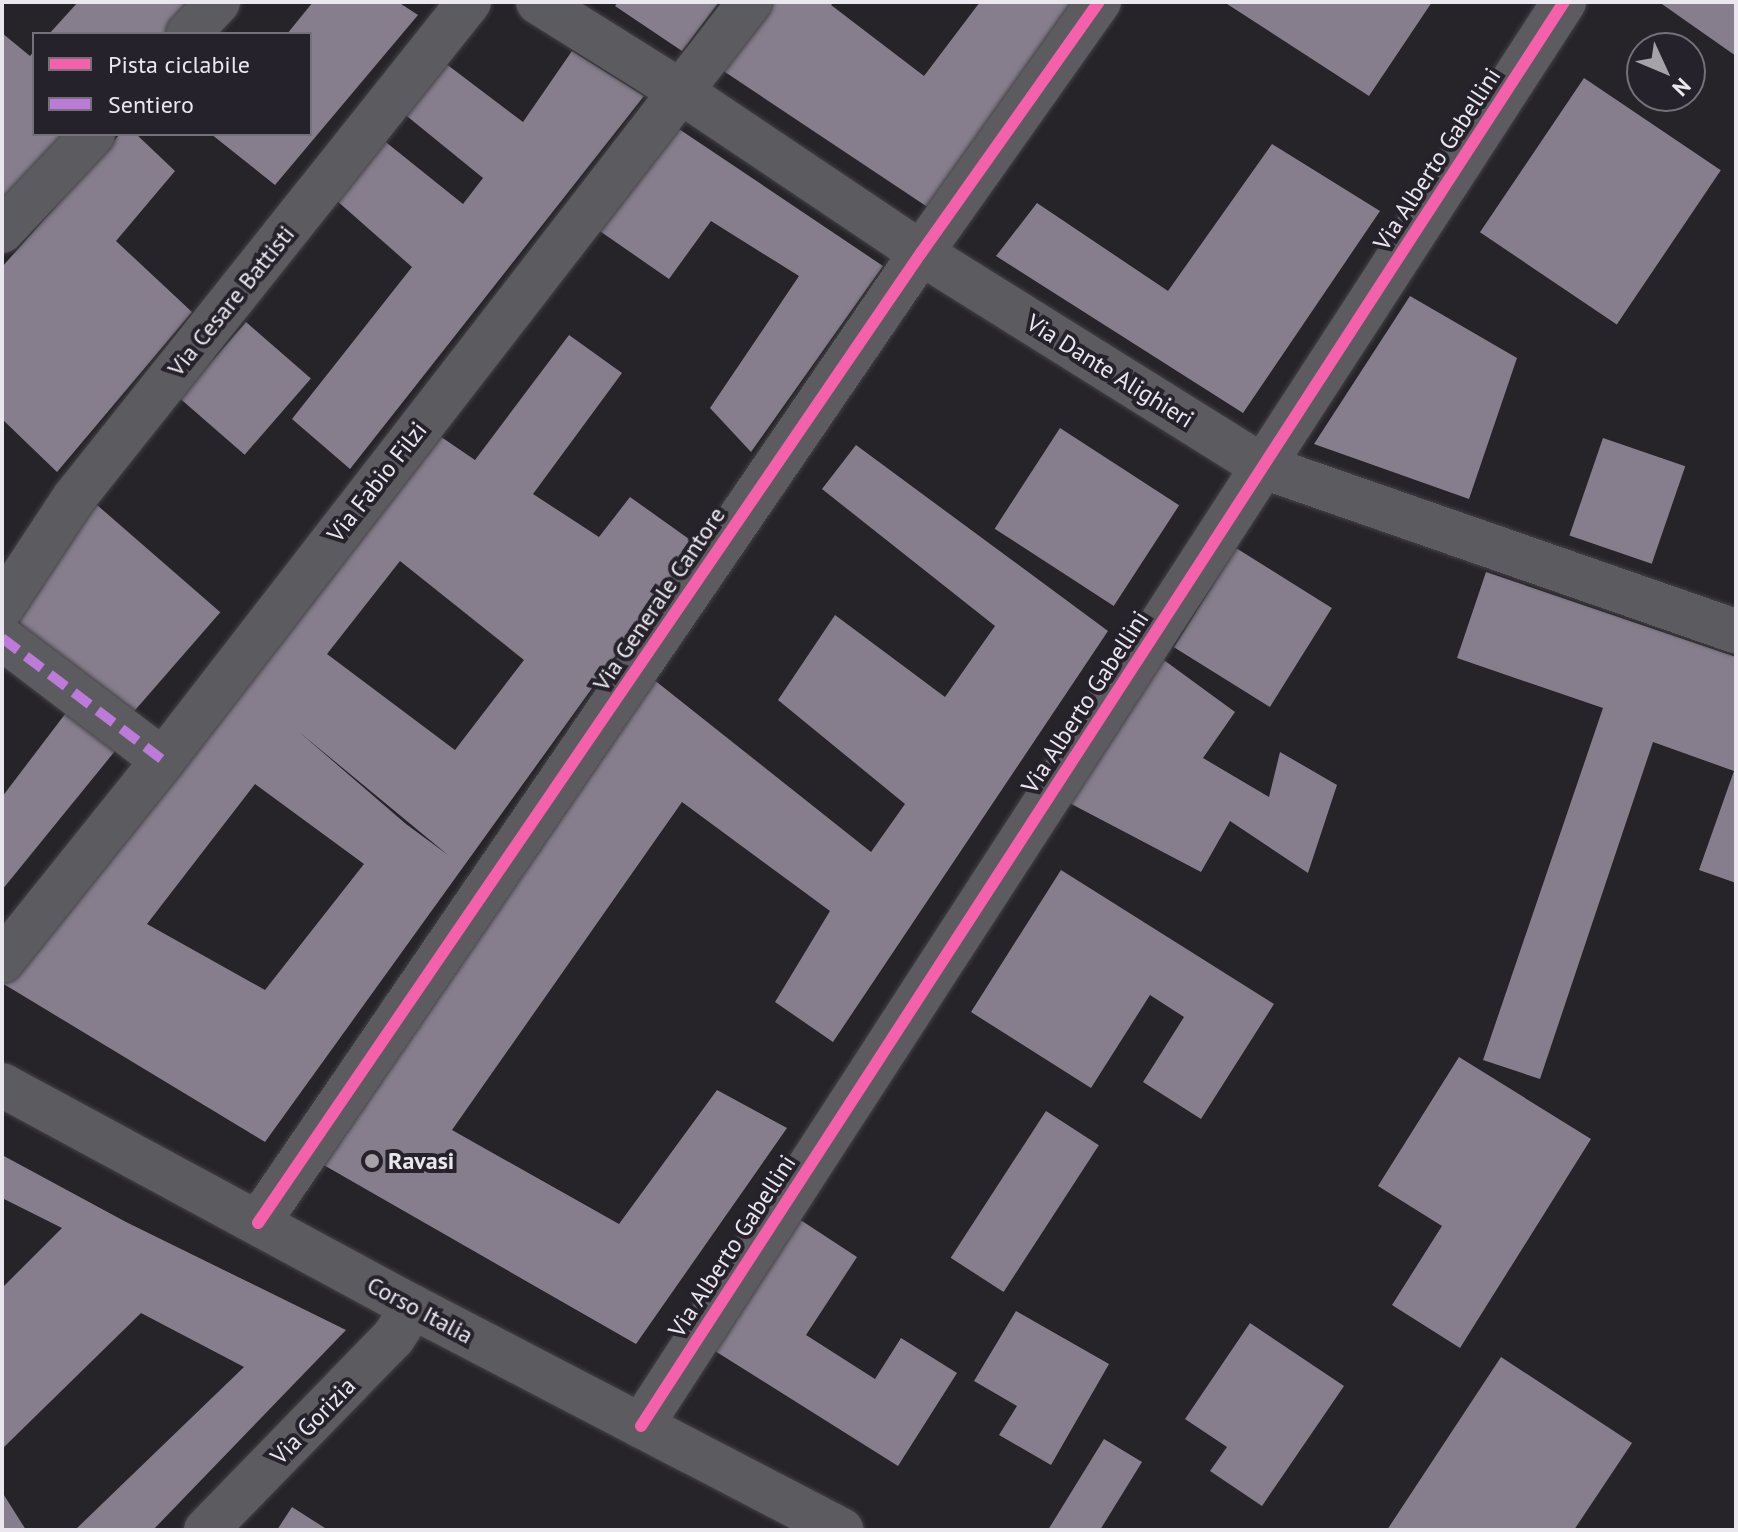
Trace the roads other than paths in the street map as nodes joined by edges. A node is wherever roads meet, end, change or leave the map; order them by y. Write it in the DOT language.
graph roads {
  1 [pos="218,2"];
  2 [pos="469,2"];
  3 [pos="538,2"];
  4 [pos="750,2"];
  5 [pos="1099,2"];
  6 [pos="1564,2"];
  7 [pos="190,32"];
  8 [pos="680,91"];
  9 [pos="91,136"];
  10 [pos="2,231"];
  11 [pos="921,253"];
  12 [pos="1264,467"];
  13 [pos="2,607"];
  14 [pos="1736,631"];
  15 [pos="2,638"];
  16 [pos="163,760"];
  17 [pos="2,961"];
  18 [pos="2,1085"];
  19 [pos="258,1223"];
  20 [pos="413,1307"];
  21 [pos="641,1426"];
  22 [pos="206,1530"];
  23 [pos="842,1530"];
  1 -- 7 [label="street"];
  2 -- 13 [label="street, Via Cesare Battisti"];
  3 -- 8 [label="street, Via Dante Alighieri"];
  4 -- 8 [label="street, Via Fabio Filzi"];
  5 -- 11 [label="street, Via Generale Cantore"];
  6 -- 12 [label="street, Via Alberto Gabellini"];
  8 -- 11 [label="street, Via Dante Alighieri"];
  8 -- 16 [label="street, Via Fabio Filzi"];
  9 -- 10 [label="street"];
  11 -- 12 [label="street, Via Dante Alighieri"];
  11 -- 19 [label="street, Via Generale Cantore"];
  12 -- 14 [label="street, Via Dante Alighieri"];
  12 -- 21 [label="street, Via Alberto Gabellini"];
  15 -- 16 [label="street"];
  16 -- 17 [label="street, Via Fabio Filzi"];
  18 -- 19 [label="street, Corso Italia"];
  19 -- 20 [label="street, Corso Italia"];
  20 -- 21 [label="street, Corso Italia"];
  20 -- 22 [label="street, Via Gorizia"];
  21 -- 23 [label="street, Corso Italia"];
}
